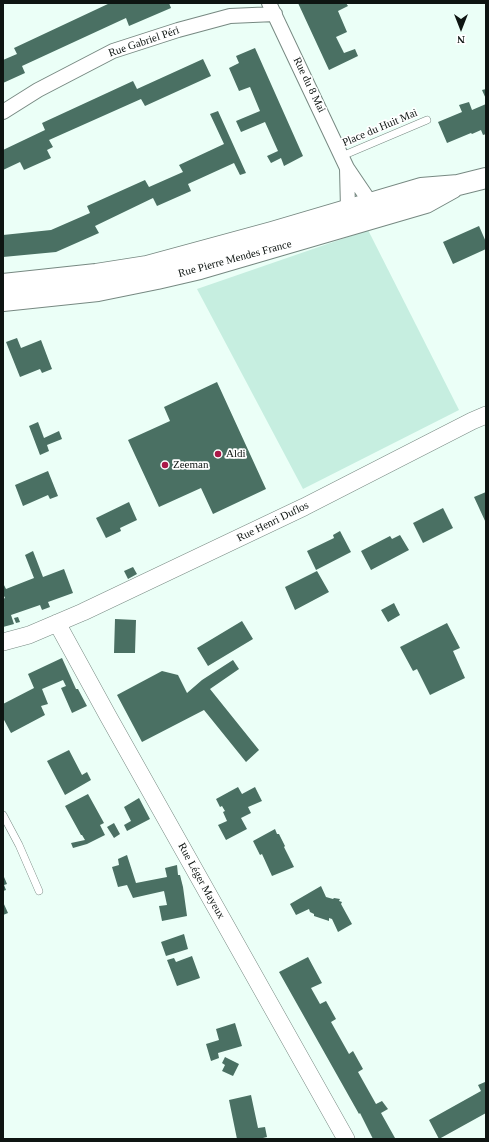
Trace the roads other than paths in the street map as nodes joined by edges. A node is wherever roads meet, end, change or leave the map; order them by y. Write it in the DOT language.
graph roads {
  1 [pos="272,9"];
  2 [pos="3,112"];
  3 [pos="427,120"];
  4 [pos="345,162"];
  5 [pos="486,178"];
  6 [pos="363,211"];
  7 [pos="3,284"];
  8 [pos="3,301"];
  9 [pos="486,415"];
  10 [pos="57,623"];
  11 [pos="3,642"];
  12 [pos="3,815"];
  13 [pos="39,891"];
  14 [pos="346,1139"];
  1 -- 2 [label="street, Rue Gabriel Péri"];
  1 -- 4 [label="street, Rue du 8 Mai"];
  3 -- 4 [label="lane, Place du Huit Mai"];
  4 -- 6 [label="street, Rue du 8 Mai"];
  4 -- 6 [label="street"];
  5 -- 6 [label="main road, Rue Pierre Mendes France"];
  6 -- 7 [label="main road, Rue Pierre Mendes France"];
  6 -- 8 [label="main road, Rue Pierre Mendes France"];
  9 -- 10 [label="street, Rue Henri Duflos"];
  10 -- 11 [label="street, Rue Henri Duflos"];
  10 -- 14 [label="street, Rue Léger Mayeux"];
  12 -- 13 [label="lane"];
}
